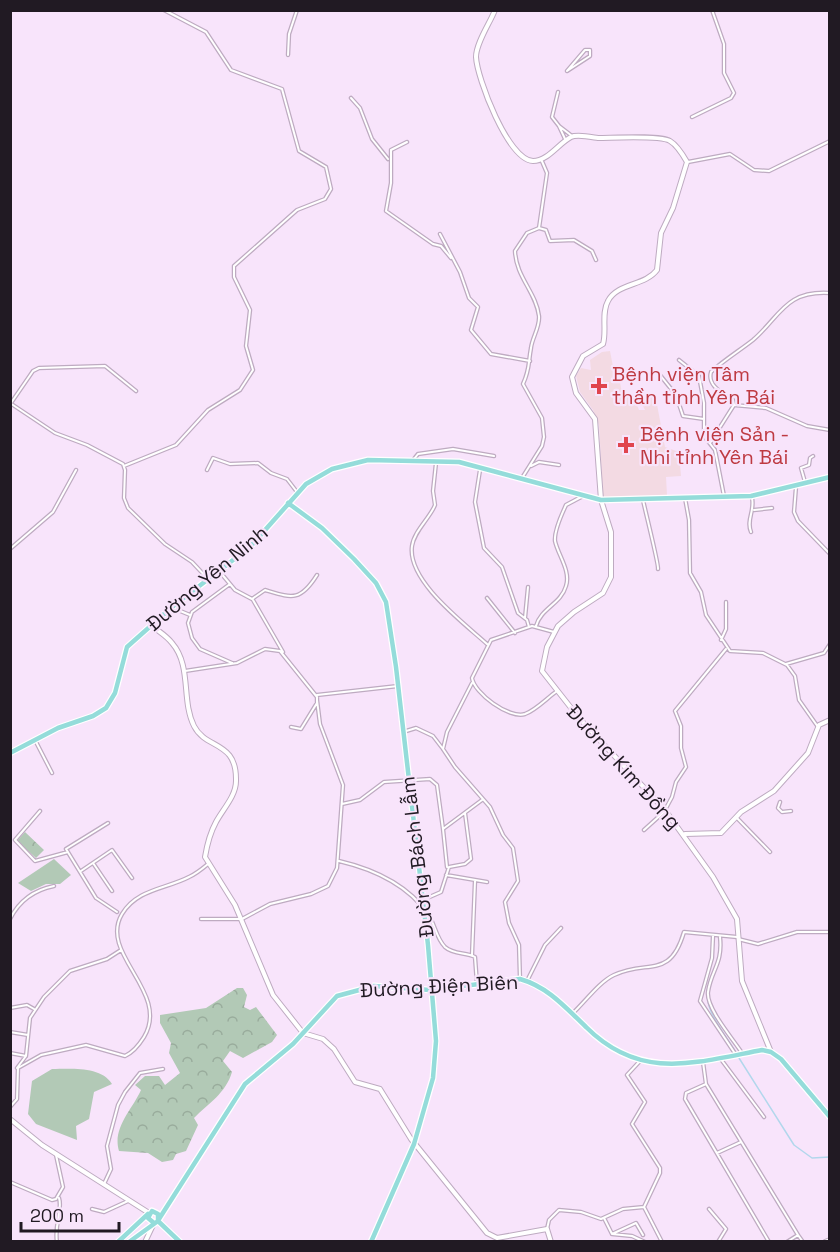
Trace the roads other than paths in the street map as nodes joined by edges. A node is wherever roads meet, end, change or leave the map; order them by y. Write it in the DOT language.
graph roads {
  1 [pos="164,10"];
  2 [pos="297,10"];
  3 [pos="495,10"];
  4 [pos="712,10"];
  5 [pos="288,55"];
  6 [pos="567,71"];
  7 [pos="558,92"];
  8 [pos="351,98"];
  9 [pos="692,117"];
  10 [pos="559,126"];
  11 [pos="572,136"];
  12 [pos="566,141"];
  13 [pos="830,141"];
  14 [pos="407,142"];
  15 [pos="381,149"];
  16 [pos="391,150"];
  17 [pos="541,159"];
  18 [pos="389,160"];
  19 [pos="687,162"];
  20 [pos="539,228"];
  21 [pos="440,234"];
  22 [pos="451,258"];
  23 [pos="596,260"];
  24 [pos="830,293"];
  25 [pos="679,360"];
  26 [pos="530,361"];
  27 [pos="660,375"];
  28 [pos="136,391"];
  29 [pos="11,403"];
  30 [pos="734,405"];
  31 [pos="704,419"];
  32 [pos="830,430"];
  33 [pos="710,443"];
  34 [pos="494,456"];
  35 [pos="813,456"];
  36 [pos="413,461"];
  37 [pos="436,463"];
  38 [pos="560,465"];
  39 [pos="124,466"];
  40 [pos="481,467"];
  41 [pos="529,468"];
  42 [pos="76,470"];
  43 [pos="207,470"];
  44 [pos="830,477"];
  45 [pos="522,478"];
  46 [pos="806,484"];
  47 [pos="796,487"];
  48 [pos="297,492"];
  49 [pos="583,496"];
  50 [pos="724,496"];
  51 [pos="751,496"];
  52 [pos="685,498"];
  53 [pos="643,499"];
  54 [pos="601,500"];
  55 [pos="288,503"];
  56 [pos="772,508"];
  57 [pos="754,510"];
  58 [pos="751,532"];
  59 [pos="10,549"];
  60 [pos="830,554"];
  61 [pos="658,569"];
  62 [pos="220,571"];
  63 [pos="317,575"];
  64 [pos="208,579"];
  65 [pos="230,585"];
  66 [pos="528,586"];
  67 [pos="488,598"];
  68 [pos="252,599"];
  69 [pos="726,602"];
  70 [pos="172,607"];
  71 [pos="189,615"];
  72 [pos="525,618"];
  73 [pos="151,625"];
  74 [pos="536,626"];
  75 [pos="529,627"];
  76 [pos="554,632"];
  77 [pos="515,633"];
  78 [pos="721,640"];
  79 [pos="487,644"];
  80 [pos="830,644"];
  81 [pos="726,649"];
  82 [pos="284,654"];
  83 [pos="234,664"];
  84 [pos="786,664"];
  85 [pos="185,671"];
  86 [pos="473,681"];
  87 [pos="398,686"];
  88 [pos="557,691"];
  89 [pos="316,695"];
  90 [pos="317,700"];
  91 [pos="830,720"];
  92 [pos="291,727"];
  93 [pos="818,727"];
  94 [pos="403,733"];
  95 [pos="35,740"];
  96 [pos="443,749"];
  97 [pos="10,753"];
  98 [pos="52,773"];
  99 [pos="408,779"];
  100 [pos="483,799"];
  101 [pos="780,802"];
  102 [pos="342,804"];
  103 [pos="665,810"];
  104 [pos="40,811"];
  105 [pos="791,812"];
  106 [pos="465,813"];
  107 [pos="736,817"];
  108 [pos="108,823"];
  109 [pos="443,829"];
  110 [pos="644,830"];
  111 [pos="684,834"];
  112 [pos="68,852"];
  113 [pos="770,852"];
  114 [pos="339,861"];
  115 [pos="93,863"];
  116 [pos="208,864"];
  117 [pos="447,870"];
  118 [pos="81,871"];
  119 [pos="446,875"];
  120 [pos="132,878"];
  121 [pos="475,881"];
  122 [pos="487,882"];
  123 [pos="54,886"];
  124 [pos="112,891"];
  125 [pos="422,899"];
  126 [pos="423,908"];
  127 [pos="117,912"];
  128 [pos="10,919"];
  129 [pos="201,919"];
  130 [pos="242,919"];
  131 [pos="561,928"];
  132 [pos="830,932"];
  133 [pos="714,936"];
  134 [pos="720,937"];
  135 [pos="738,938"];
  136 [pos="121,950"];
  137 [pos="472,955"];
  138 [pos="520,979"];
  139 [pos="527,981"];
  140 [pos="477,984"];
  141 [pos="433,990"];
  142 [pos="10,1008"];
  143 [pos="34,1009"];
  144 [pos="572,1014"];
  145 [pos="10,1032"];
  146 [pos="303,1033"];
  147 [pos="28,1035"];
  148 [pos="771,1052"];
  149 [pos="10,1053"];
  150 [pos="743,1054"];
  151 [pos="736,1055"];
  152 [pos="26,1056"];
  153 [pos="720,1058"];
  154 [pos="640,1061"];
  155 [pos="703,1062"];
  156 [pos="163,1069"];
  157 [pos="17,1070"];
  158 [pos="706,1084"];
  159 [pos="10,1107"];
  160 [pos="764,1116"];
  161 [pos="830,1117"];
  162 [pos="10,1119"];
  163 [pos="741,1142"];
  164 [pos="414,1144"];
  165 [pos="717,1154"];
  166 [pos="56,1155"];
  167 [pos="10,1182"];
  168 [pos="104,1184"];
  169 [pos="58,1196"];
  170 [pos="131,1200"];
  171 [pos="165,1206"];
  172 [pos="644,1207"];
  173 [pos="92,1209"];
  174 [pos="709,1209"];
  175 [pos="150,1213"];
  176 [pos="604,1218"];
  177 [pos="157,1221"];
  178 [pos="547,1229"];
  179 [pos="612,1234"];
  180 [pos="643,1235"];
  181 [pos="798,1235"];
  182 [pos="830,1240"];
  183 [pos="644,1241"];
  184 [pos="57,1242"];
  185 [pos="118,1242"];
  186 [pos="129,1242"];
  187 [pos="145,1242"];
  188 [pos="180,1242"];
  189 [pos="371,1242"];
  190 [pos="550,1242"];
  191 [pos="662,1242"];
  192 [pos="718,1242"];
  193 [pos="769,1242"];
  194 [pos="787,1242"];
  195 [pos="803,1242"];
  196 [pos="825,1242"];
  1 -- 39 [label="street"];
  2 -- 5 [label="street"];
  3 -- 17 [label="street"];
  4 -- 9 [label="street"];
  6 -- 6 [label="street"];
  7 -- 10 [label="street"];
  8 -- 15 [label="street"];
  10 -- 11 [label="street"];
  10 -- 12 [label="street"];
  11 -- 12 [label="street"];
  11 -- 19 [label="street"];
  12 -- 17 [label="street"];
  13 -- 19 [label="street"];
  14 -- 16 [label="street"];
  15 -- 16 [label="street"];
  15 -- 18 [label="street"];
  16 -- 18 [label="street"];
  17 -- 20 [label="street"];
  18 -- 22 [label="street"];
  19 -- 54 [label="street, Đường Kim Đồng"];
  20 -- 23 [label="street"];
  20 -- 26 [label="street"];
  21 -- 26 [label="street"];
  24 -- 30 [label="street"];
  25 -- 31 [label="street"];
  26 -- 41 [label="street"];
  27 -- 31 [label="street"];
  28 -- 29 [label="street"];
  29 -- 39 [label="street"];
  30 -- 32 [label="street"];
  30 -- 33 [label="street"];
  31 -- 33 [label="street"];
  33 -- 50 [label="street"];
  34 -- 36 [label="street"];
  35 -- 46 [label="street"];
  36 -- 37 [label="main road, Đường Yên Ninh"];
  36 -- 48 [label="main road, Đường Yên Ninh"];
  37 -- 40 [label="main road, Đường Yên Ninh"];
  37 -- 79 [label="street"];
  38 -- 41 [label="street"];
  39 -- 64 [label="street"];
  40 -- 45 [label="main road, Đường Yên Ninh"];
  40 -- 72 [label="street"];
  41 -- 45 [label="street"];
  42 -- 59 [label="street"];
  43 -- 48 [label="street"];
  44 -- 46 [label="main road, Đường Yên Ninh"];
  45 -- 49 [label="main road, Đường Yên Ninh"];
  46 -- 47 [label="main road, Đường Yên Ninh"];
  47 -- 51 [label="main road, Đường Yên Ninh"];
  47 -- 60 [label="street"];
  48 -- 55 [label="main road, Đường Yên Ninh"];
  49 -- 54 [label="main road, Đường Yên Ninh"];
  49 -- 74 [label="street"];
  50 -- 51 [label="main road, Đường Yên Ninh"];
  50 -- 52 [label="main road, Đường Yên Ninh"];
  51 -- 57 [label="street"];
  52 -- 53 [label="main road, Đường Yên Ninh"];
  52 -- 78 [label="street"];
  53 -- 54 [label="main road, Đường Yên Ninh"];
  53 -- 61 [label="street"];
  54 -- 76 [label="street, Đường Kim Đồng"];
  55 -- 62 [label="main road, Đường Yên Ninh"];
  55 -- 87 [label="main road, Đường Bách Lẫm"];
  56 -- 57 [label="street"];
  57 -- 58 [label="street"];
  62 -- 64 [label="main road, Đường Yên Ninh"];
  62 -- 65 [label="street"];
  63 -- 68 [label="street"];
  64 -- 70 [label="main road, Đường Yên Ninh"];
  65 -- 68 [label="street"];
  65 -- 71 [label="street"];
  66 -- 72 [label="street"];
  67 -- 77 [label="street"];
  68 -- 82 [label="street"];
  69 -- 78 [label="street"];
  70 -- 71 [label="street"];
  70 -- 73 [label="main road, Đường Yên Ninh"];
  71 -- 83 [label="street"];
  72 -- 75 [label="street"];
  73 -- 85 [label="street"];
  73 -- 95 [label="main road, Đường Yên Ninh"];
  74 -- 75 [label="street"];
  74 -- 76 [label="street"];
  75 -- 77 [label="street"];
  76 -- 88 [label="street, Đường Kim Đồng"];
  77 -- 79 [label="street"];
  78 -- 81 [label="street"];
  79 -- 86 [label="street"];
  80 -- 84 [label="street"];
  81 -- 84 [label="street"];
  81 -- 103 [label="street"];
  82 -- 83 [label="street"];
  82 -- 89 [label="street"];
  83 -- 85 [label="street"];
  84 -- 93 [label="street"];
  85 -- 116 [label="street"];
  86 -- 88 [label="street"];
  86 -- 96 [label="street"];
  87 -- 89 [label="street"];
  87 -- 94 [label="main road, Đường Bách Lẫm"];
  88 -- 103 [label="street, Đường Kim Đồng"];
  89 -- 90 [label="street"];
  90 -- 92 [label="street"];
  90 -- 102 [label="street"];
  91 -- 93 [label="street"];
  93 -- 107 [label="street"];
  94 -- 96 [label="street"];
  94 -- 99 [label="main road, Đường Bách Lẫm"];
  95 -- 97 [label="main road, Đường Yên Ninh"];
  95 -- 98 [label="street"];
  96 -- 100 [label="street"];
  99 -- 102 [label="street"];
  99 -- 109 [label="street"];
  99 -- 125 [label="main road, Đường Bách Lẫm"];
  100 -- 106 [label="street"];
  100 -- 138 [label="street"];
  101 -- 105 [label="street"];
  102 -- 114 [label="street"];
  103 -- 110 [label="street"];
  103 -- 111 [label="street, Đường Kim Đồng"];
  104 -- 112 [label="street"];
  106 -- 109 [label="street"];
  106 -- 117 [label="street"];
  107 -- 111 [label="street"];
  107 -- 113 [label="street"];
  108 -- 112 [label="street"];
  109 -- 117 [label="street"];
  111 -- 135 [label="street, Đường Kim Đồng"];
  112 -- 118 [label="street"];
  114 -- 126 [label="street"];
  114 -- 130 [label="street"];
  115 -- 118 [label="street"];
  115 -- 120 [label="street"];
  115 -- 124 [label="street"];
  116 -- 130 [label="street"];
  116 -- 136 [label="street"];
  117 -- 119 [label="street"];
  118 -- 127 [label="street"];
  119 -- 121 [label="street"];
  119 -- 125 [label="street"];
  121 -- 122 [label="street"];
  121 -- 137 [label="street"];
  123 -- 128 [label="street"];
  125 -- 126 [label="main road, Đường Bách Lẫm"];
  126 -- 137 [label="street"];
  126 -- 141 [label="main road, Đường Bách Lẫm"];
  129 -- 130 [label="street"];
  130 -- 146 [label="street"];
  131 -- 139 [label="street"];
  132 -- 135 [label="street"];
  133 -- 134 [label="street"];
  133 -- 144 [label="street"];
  133 -- 151 [label="street"];
  134 -- 135 [label="street"];
  134 -- 150 [label="street"];
  135 -- 148 [label="street, Đường Kim Đồng"];
  136 -- 143 [label="street"];
  136 -- 157 [label="street"];
  137 -- 140 [label="street"];
  138 -- 139 [label="main road, Đường Điện Biên"];
  138 -- 140 [label="main road, Đường Điện Biên"];
  139 -- 144 [label="main road, Đường Điện Biên"];
  140 -- 141 [label="main road, Đường Điện Biên"];
  141 -- 146 [label="main road, Đường Điện Biên"];
  141 -- 164 [label="main road, Đường Bách Lẫm"];
  142 -- 143 [label="street"];
  143 -- 147 [label="street"];
  144 -- 154 [label="main road, Đường Điện Biên"];
  145 -- 147 [label="street"];
  146 -- 164 [label="street"];
  146 -- 171 [label="main road, Đường Điện Biên"];
  147 -- 152 [label="street"];
  148 -- 150 [label="main road, Đường Điện Biên"];
  148 -- 161 [label="main road"];
  149 -- 152 [label="street"];
  150 -- 151 [label="main road, Đường Điện Biên"];
  151 -- 153 [label="main road, Đường Điện Biên"];
  152 -- 157 [label="street"];
  153 -- 155 [label="main road, Đường Điện Biên"];
  153 -- 160 [label="street"];
  154 -- 155 [label="main road, Đường Điện Biên"];
  154 -- 172 [label="street"];
  155 -- 158 [label="street"];
  156 -- 168 [label="street"];
  157 -- 159 [label="street"];
  158 -- 163 [label="street"];
  158 -- 165 [label="street"];
  162 -- 166 [label="street"];
  163 -- 165 [label="street"];
  163 -- 181 [label="street"];
  164 -- 178 [label="street"];
  164 -- 189 [label="main road, Đường Bách Lẫm"];
  165 -- 193 [label="street"];
  166 -- 168 [label="street"];
  166 -- 169 [label="street"];
  167 -- 169 [label="street"];
  168 -- 170 [label="street"];
  169 -- 184 [label="street"];
  170 -- 173 [label="street"];
  170 -- 175 [label="street"];
  171 -- 175 [label="main road"];
  171 -- 177 [label="main road, Đường Điện Biên"];
  172 -- 176 [label="street"];
  172 -- 191 [label="street"];
  174 -- 192 [label="street"];
  175 -- 177 [label="main road"];
  175 -- 177 [label="main road"];
  175 -- 185 [label="main road"];
  176 -- 178 [label="street"];
  176 -- 179 [label="street"];
  177 -- 186 [label="main road"];
  177 -- 187 [label="street"];
  177 -- 188 [label="main road"];
  178 -- 190 [label="street"];
  179 -- 180 [label="street"];
  179 -- 183 [label="street"];
  181 -- 194 [label="street"];
  181 -- 195 [label="street"];
  182 -- 196 [label="street"];
}
